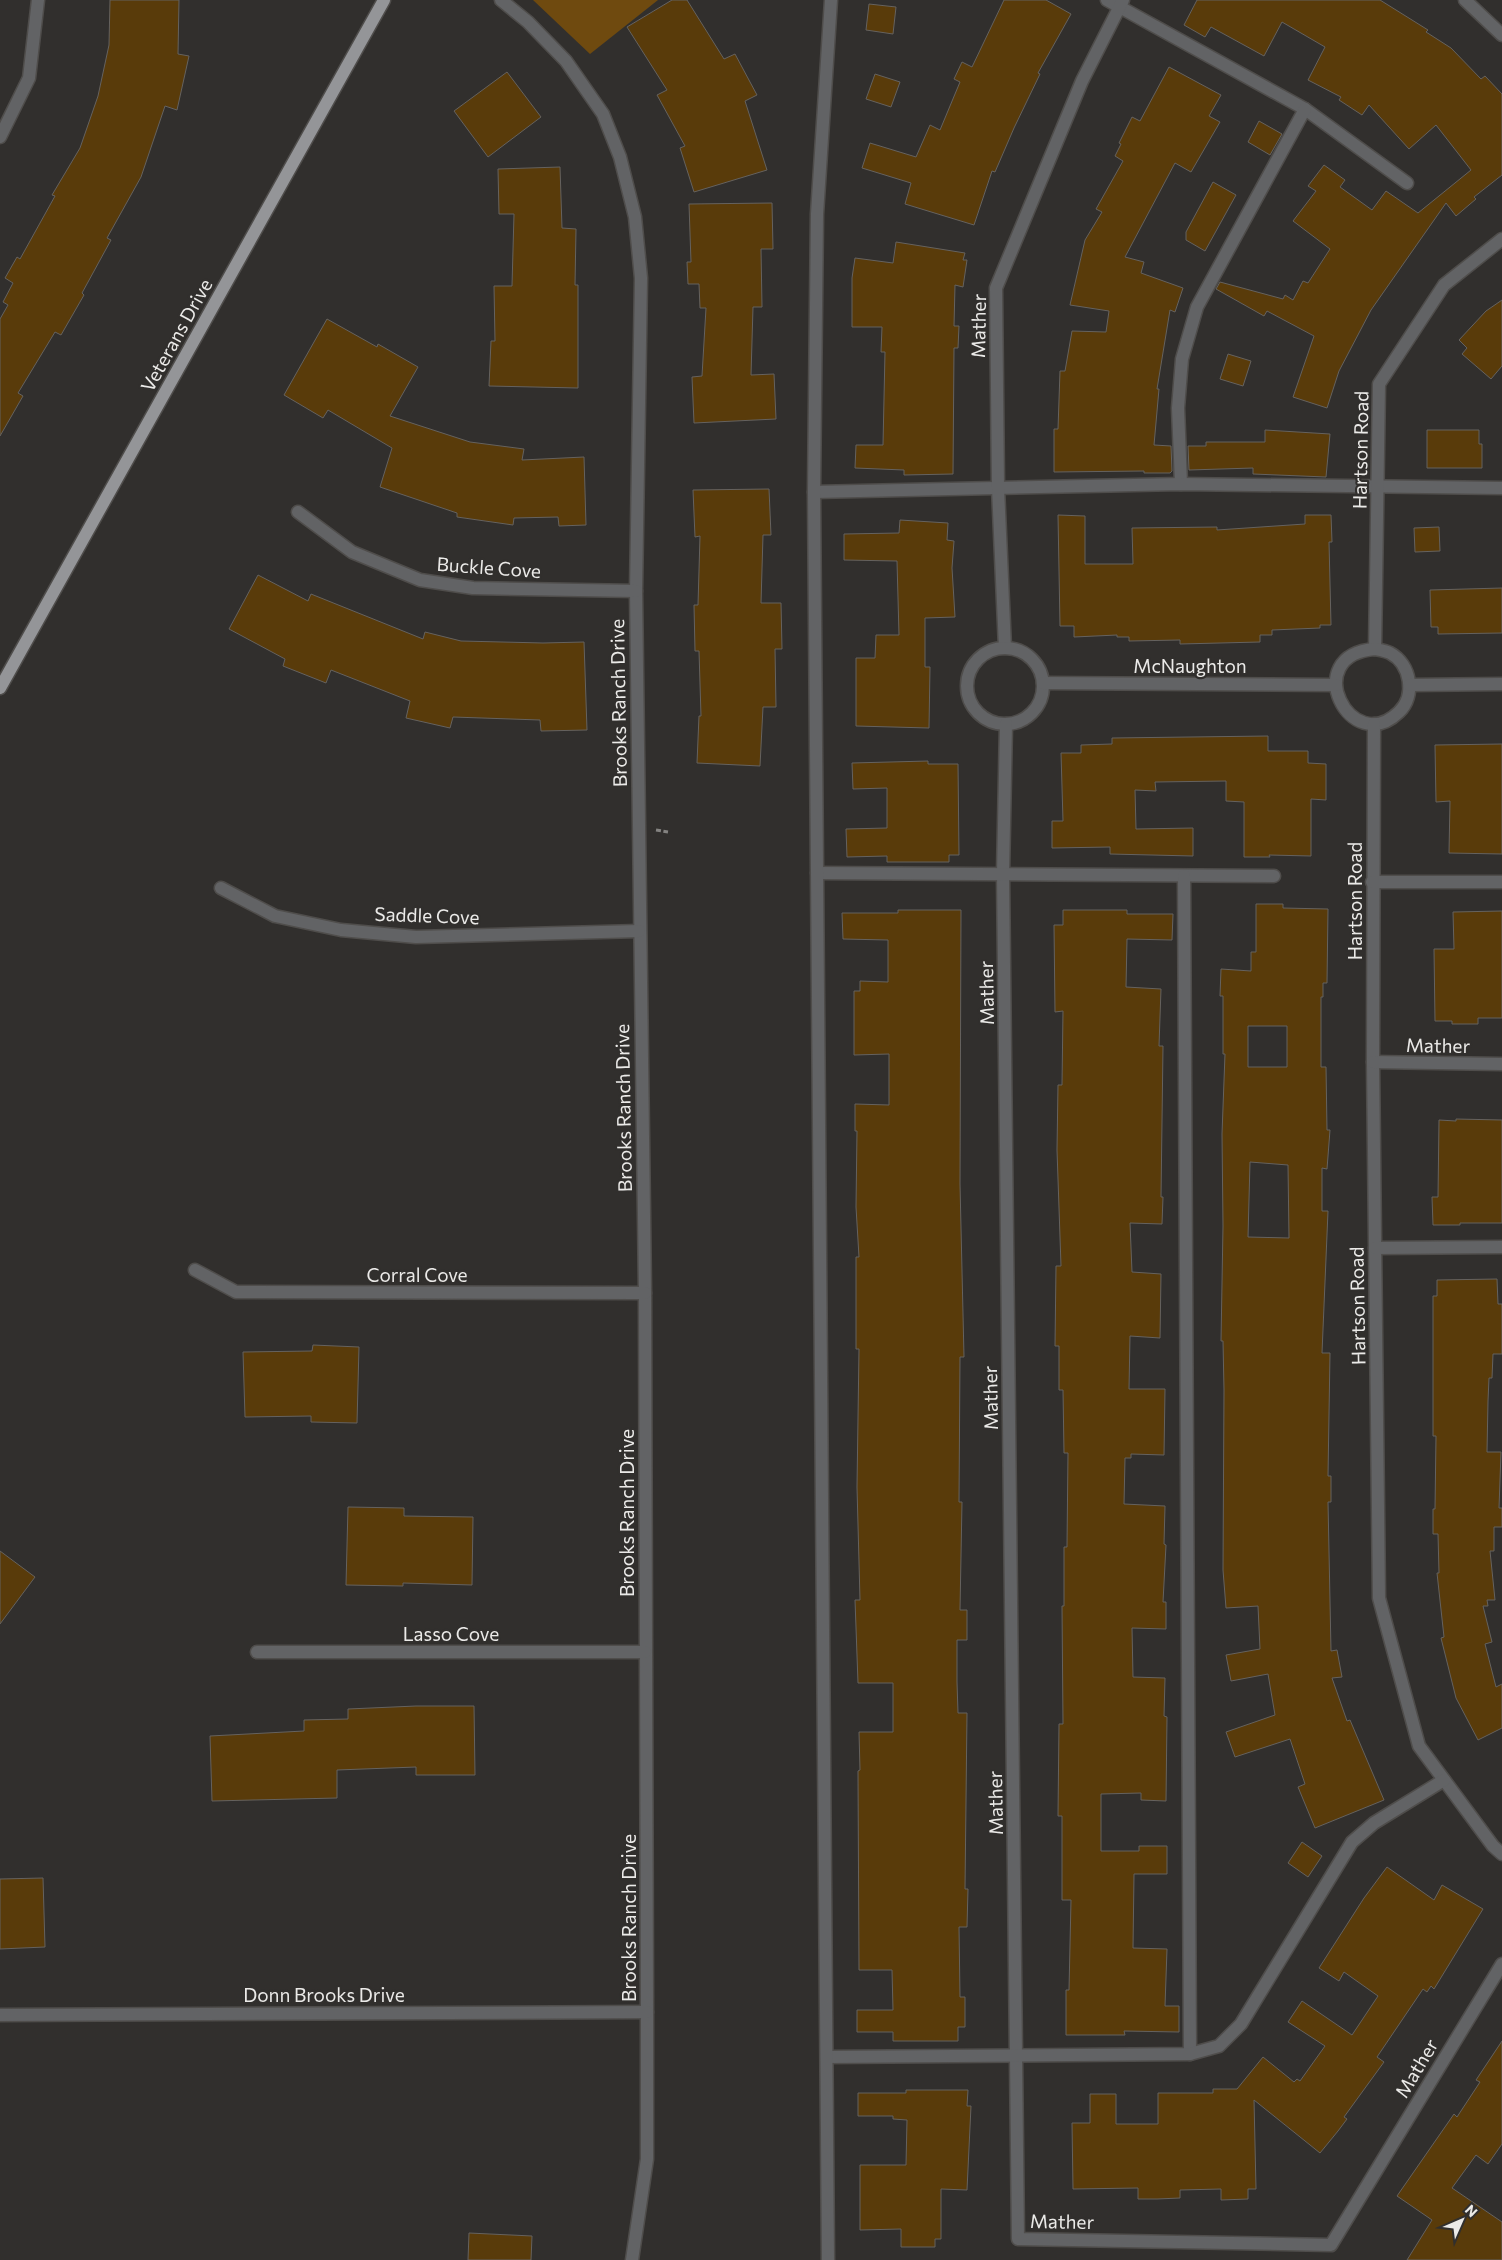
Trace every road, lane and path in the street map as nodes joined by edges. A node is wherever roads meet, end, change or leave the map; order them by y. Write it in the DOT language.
graph roads {
  1 [pos="38,0"];
  2 [pos="384,0"];
  3 [pos="501,0"];
  4 [pos="831,0"];
  5 [pos="1107,0"];
  6 [pos="1465,0"];
  7 [pos="1122,4"];
  8 [pos="1502,35"];
  9 [pos="1305,109"];
  10 [pos="0,137"];
  11 [pos="1407,183"];
  12 [pos="1502,239"];
  13 [pos="1181,484"];
  14 [pos="1378,486"];
  15 [pos="998,488"];
  16 [pos="1502,488"];
  17 [pos="814,492"];
  18 [pos="298,512"];
  19 [pos="636,592"];
  20 [pos="1005,648"];
  21 [pos="1376,649"];
  22 [pos="1043,684"];
  23 [pos="1410,684"];
  24 [pos="1502,684"];
  25 [pos="1336,685"];
  26 [pos="0,688"];
  27 [pos="1006,724"];
  28 [pos="1374,724"];
  29 [pos="817,873"];
  30 [pos="1003,874"];
  31 [pos="1184,876"];
  32 [pos="1274,876"];
  33 [pos="1372,882"];
  34 [pos="1502,882"];
  35 [pos="221,888"];
  36 [pos="639,931"];
  37 [pos="1373,1062"];
  38 [pos="1502,1064"];
  39 [pos="1502,1247"];
  40 [pos="1375,1248"];
  41 [pos="195,1270"];
  42 [pos="645,1293"];
  43 [pos="257,1652"];
  44 [pos="645,1652"];
  45 [pos="1444,1780"];
  46 [pos="1502,1854"];
  47 [pos="1502,1964"];
  48 [pos="647,2012"];
  49 [pos="0,2015"];
  50 [pos="1190,2054"];
  51 [pos="1017,2056"];
  52 [pos="826,2057"];
  53 [pos="632,2260"];
  54 [pos="828,2260"];
  1 -- 10 [label="street"];
  2 -- 26 [label="main road, Veterans Drive"];
  3 -- 19 [label="street, Brooks Ranch Drive"];
  4 -- 17 [label="street"];
  5 -- 7 [label="street"];
  6 -- 8 [label="street"];
  7 -- 9 [label="street"];
  7 -- 15 [label="street, Mather"];
  9 -- 11 [label="street"];
  9 -- 13 [label="street"];
  12 -- 14 [label="street, Hartson Road"];
  13 -- 14 [label="street"];
  13 -- 15 [label="street"];
  14 -- 16 [label="street"];
  14 -- 21 [label="street, Hartson Road"];
  15 -- 17 [label="street"];
  15 -- 20 [label="street, Mather"];
  17 -- 29 [label="street"];
  18 -- 19 [label="street, Buckle Cove"];
  19 -- 36 [label="street, Brooks Ranch Drive"];
  20 -- 22 [label="street"];
  20 -- 27 [label="street"];
  21 -- 23 [label="street"];
  21 -- 25 [label="street"];
  22 -- 25 [label="street, McNaughton"];
  22 -- 27 [label="street"];
  23 -- 24 [label="street"];
  23 -- 28 [label="street"];
  25 -- 28 [label="street"];
  27 -- 30 [label="street, Mather"];
  28 -- 33 [label="street, Hartson Road"];
  29 -- 30 [label="street"];
  29 -- 52 [label="street"];
  30 -- 31 [label="street"];
  30 -- 51 [label="street, Mather"];
  31 -- 32 [label="street"];
  31 -- 50 [label="street"];
  33 -- 34 [label="street"];
  33 -- 37 [label="street, Hartson Road"];
  35 -- 36 [label="street, Saddle Cove"];
  36 -- 42 [label="street, Brooks Ranch Drive"];
  37 -- 38 [label="street, Mather"];
  37 -- 40 [label="street, Hartson Road"];
  39 -- 40 [label="street"];
  40 -- 45 [label="street, Hartson Road"];
  41 -- 42 [label="street, Corral Cove"];
  42 -- 44 [label="street, Brooks Ranch Drive"];
  43 -- 44 [label="street, Lasso Cove"];
  44 -- 48 [label="street, Brooks Ranch Drive"];
  45 -- 46 [label="street, Hartson Road"];
  45 -- 50 [label="street"];
  47 -- 51 [label="street, Mather"];
  48 -- 49 [label="street, Donn Brooks Drive"];
  48 -- 53 [label="street, Brooks Ranch Drive"];
  50 -- 51 [label="street"];
  51 -- 52 [label="street"];
  52 -- 54 [label="street"];
}
